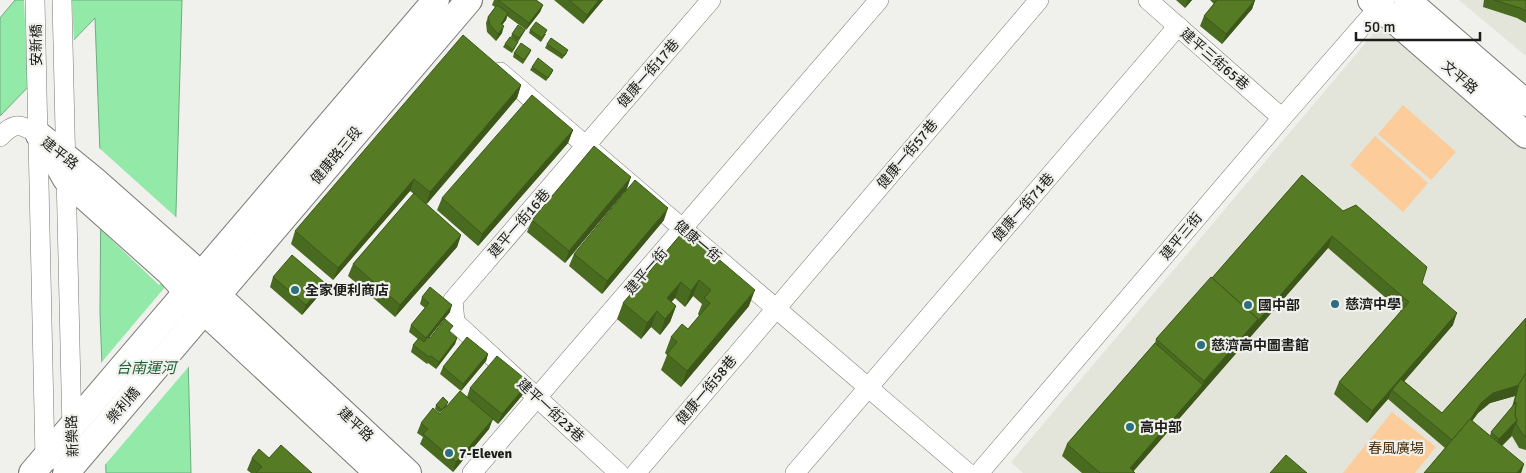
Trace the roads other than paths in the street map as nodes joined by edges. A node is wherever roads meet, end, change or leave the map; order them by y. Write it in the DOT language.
graph roads {
  1 [pos="35,0"];
  2 [pos="62,0"];
  3 [pos="469,0"];
  4 [pos="711,0"];
  5 [pos="879,0"];
  6 [pos="1039,0"];
  7 [pos="1148,0"];
  8 [pos="1407,0"];
  9 [pos="1378,2"];
  10 [pos="443,18"];
  11 [pos="1178,26"];
  12 [pos="491,63"];
  13 [pos="64,69"];
  14 [pos="36,90"];
  15 [pos="1526,103"];
  16 [pos="1282,118"];
  17 [pos="1526,134"];
  18 [pos="39,135"];
  19 [pos="0,137"];
  20 [pos="586,145"];
  21 [pos="66,168"];
  22 [pos="683,228"];
  23 [pos="202,293"];
  24 [pos="453,300"];
  25 [pos="776,308"];
  26 [pos="869,387"];
  27 [pos="538,398"];
  28 [pos="71,427"];
  29 [pos="38,466"];
  30 [pos="73,470"];
  31 [pos="378,473"];
  32 [pos="408,473"];
  33 [pos="472,473"];
  34 [pos="618,473"];
  35 [pos="636,473"];
  36 [pos="795,473"];
  37 [pos="968,473"];
  38 [pos="979,473"];
  1 -- 14 [label="street, 安新橋"];
  2 -- 13 [label="street, 安新橋"];
  3 -- 10 [label="street, 健康路三段"];
  4 -- 20 [label="street, 健康一街17巷"];
  5 -- 22 [label="street, 建平一街"];
  6 -- 25 [label="street, 健康一街57巷"];
  7 -- 11 [label="street, 建平三街65巷"];
  8 -- 15 [label="street, 文平路"];
  9 -- 16 [label="street, 建平三街"];
  9 -- 17 [label="street, 文平路"];
  10 -- 23 [label="street, 健康路三段"];
  11 -- 16 [label="street, 建平三街65巷"];
  11 -- 26 [label="street, 健康一街71巷"];
  12 -- 20 [label="street, 健康一街"];
  13 -- 21 [label="street, 新樂路"];
  14 -- 18 [label="street, 新樂路"];
  16 -- 38 [label="street, 建平三街"];
  18 -- 19 [label="street"];
  18 -- 21 [label="street, 建平路"];
  18 -- 29 [label="street, 新樂路"];
  20 -- 22 [label="street, 健康一街"];
  20 -- 24 [label="street, 建平一街16巷"];
  21 -- 23 [label="street, 建平路"];
  21 -- 28 [label="street, 新樂路"];
  22 -- 25 [label="street, 健康一街"];
  22 -- 27 [label="street, 建平一街"];
  23 -- 28 [label="street, 樂利橋"];
  23 -- 30 [label="street, 樂利橋"];
  23 -- 31 [label="street, 建平路"];
  23 -- 32 [label="street, 建平路"];
  24 -- 27 [label="street, 建平一街23巷"];
  25 -- 26 [label="street, 健康一街"];
  25 -- 35 [label="street, 健康一街58巷"];
  26 -- 36 [label="street"];
  26 -- 37 [label="street, 健康一街"];
  27 -- 33 [label="street, 建平一街"];
  27 -- 34 [label="street, 建平一街23巷"];
  28 -- 29 [label="street, 樂利橋"];
  28 -- 30 [label="street, 新樂路"];
  29 -- 30 [label="street, 新樂路"];
}
